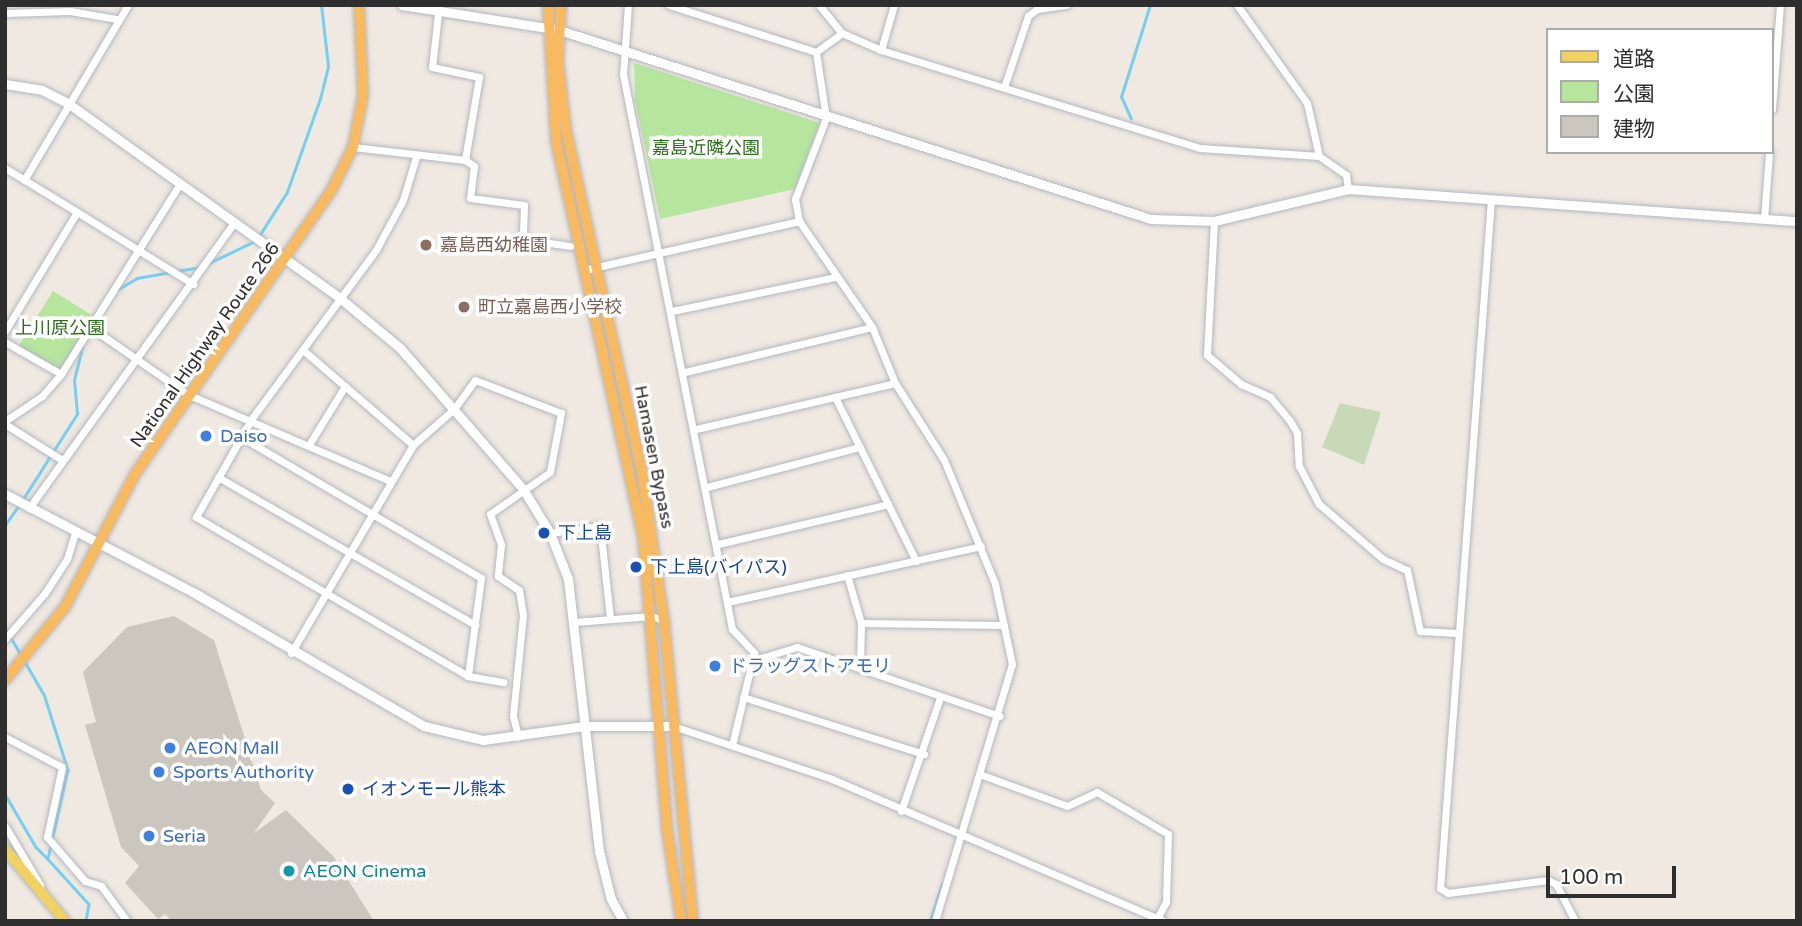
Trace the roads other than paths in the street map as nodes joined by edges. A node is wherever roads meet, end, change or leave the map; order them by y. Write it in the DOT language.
graph roads {
  1 [pos="128,5"];
  2 [pos="359,5"];
  3 [pos="402,5"];
  4 [pos="548,5"];
  5 [pos="561,5"];
  6 [pos="628,5"];
  7 [pos="669,5"];
  8 [pos="819,5"];
  9 [pos="894,5"];
  10 [pos="1067,5"];
  11 [pos="1237,5"];
  12 [pos="1780,5"];
  13 [pos="438,8"];
  14 [pos="5,13"];
  15 [pos="117,19"];
  16 [pos="547,28"];
  17 [pos="559,30"];
  18 [pos="842,33"];
  19 [pos="881,50"];
  20 [pos="622,51"];
  21 [pos="816,52"];
  22 [pos="1774,83"];
  23 [pos="5,84"];
  24 [pos="1004,87"];
  25 [pos="69,104"];
  26 [pos="826,118"];
  27 [pos="353,147"];
  28 [pos="1769,154"];
  29 [pos="1319,156"];
  30 [pos="416,157"];
  31 [pos="465,160"];
  32 [pos="5,168"];
  33 [pos="24,180"];
  34 [pos="179,185"];
  35 [pos="1348,189"];
  36 [pos="1491,199"];
  37 [pos="77,212"];
  38 [pos="1764,219"];
  39 [pos="1214,220"];
  40 [pos="799,221"];
  41 [pos="1797,221"];
  42 [pos="234,223"];
  43 [pos="570,246"];
  44 [pos="139,251"];
  45 [pos="660,254"];
  46 [pos="287,260"];
  47 [pos="596,266"];
  48 [pos="584,270"];
  49 [pos="835,277"];
  50 [pos="193,284"];
  51 [pos="341,299"];
  52 [pos="672,311"];
  53 [pos="872,327"];
  54 [pos="93,328"];
  55 [pos="5,331"];
  56 [pos="5,342"];
  57 [pos="303,350"];
  58 [pos="138,358"];
  59 [pos="685,372"];
  60 [pos="61,374"];
  61 [pos="895,383"];
  62 [pos="345,387"];
  63 [pos="187,394"];
  64 [pos="835,397"];
  65 [pos="454,409"];
  66 [pos="253,418"];
  67 [pos="5,423"];
  68 [pos="696,429"];
  69 [pos="241,437"];
  70 [pos="310,443"];
  71 [pos="413,445"];
  72 [pos="860,447"];
  73 [pos="62,460"];
  74 [pos="218,477"];
  75 [pos="390,481"];
  76 [pos="707,487"];
  77 [pos="523,489"];
  78 [pos="5,494"];
  79 [pos="888,504"];
  80 [pos="29,508"];
  81 [pos="372,513"];
  82 [pos="75,532"];
  83 [pos="550,533"];
  84 [pos="97,544"];
  85 [pos="718,544"];
  86 [pos="981,546"];
  87 [pos="348,553"];
  88 [pos="916,561"];
  89 [pos="846,575"];
  90 [pos="326,593"];
  91 [pos="727,602"];
  92 [pos="651,616"];
  93 [pos="610,618"];
  94 [pos="664,620"];
  95 [pos="575,622"];
  96 [pos="860,623"];
  97 [pos="475,625"];
  98 [pos="1003,625"];
  99 [pos="1457,633"];
  100 [pos="5,639"];
  101 [pos="291,653"];
  102 [pos="754,660"];
  103 [pos="860,668"];
  104 [pos="468,676"];
  105 [pos="5,680"];
  106 [pos="503,682"];
  107 [pos="743,696"];
  108 [pos="940,698"];
  109 [pos="1000,716"];
  110 [pos="658,723"];
  111 [pos="584,726"];
  112 [pos="673,726"];
  113 [pos="519,736"];
  114 [pos="5,737"];
  115 [pos="732,745"];
  116 [pos="923,754"];
  117 [pos="982,775"];
  118 [pos="901,811"];
  119 [pos="5,826"];
  120 [pos="963,838"];
  121 [pos="5,849"];
  122 [pos="45,893"];
  123 [pos="1160,920"];
  124 [pos="65,921"];
  125 [pos="127,921"];
  126 [pos="623,921"];
  127 [pos="681,921"];
  128 [pos="694,921"];
  129 [pos="935,921"];
  130 [pos="1576,921"];
  1 -- 15 [label="street"];
  2 -- 27 [label="highway, National Highway Route 266"];
  3 -- 13 [label="street"];
  4 -- 16 [label="highway, Hamasen Bypass"];
  5 -- 17 [label="highway, Hamasen Bypass"];
  6 -- 20 [label="street"];
  7 -- 21 [label="street"];
  8 -- 18 [label="street"];
  9 -- 19 [label="street"];
  10 -- 24 [label="street"];
  11 -- 29 [label="street"];
  12 -- 22 [label="street"];
  13 -- 16 [label="street"];
  13 -- 31 [label="street"];
  14 -- 15 [label="street"];
  15 -- 25 [label="street"];
  16 -- 17 [label="street"];
  16 -- 48 [label="highway, Hamasen Bypass"];
  17 -- 20 [label="street"];
  17 -- 47 [label="highway, Hamasen Bypass"];
  18 -- 19 [label="street"];
  18 -- 21 [label="street"];
  19 -- 24 [label="street"];
  20 -- 26 [label="street"];
  20 -- 45 [label="street"];
  21 -- 26 [label="street"];
  23 -- 25 [label="street"];
  24 -- 29 [label="street"];
  25 -- 33 [label="street"];
  25 -- 34 [label="street"];
  26 -- 39 [label="street"];
  26 -- 40 [label="street"];
  27 -- 30 [label="street"];
  27 -- 46 [label="highway, National Highway Route 266"];
  28 -- 38 [label="street"];
  29 -- 35 [label="street"];
  30 -- 31 [label="street"];
  30 -- 51 [label="street"];
  31 -- 43 [label="street"];
  32 -- 33 [label="street"];
  33 -- 37 [label="street"];
  34 -- 42 [label="street"];
  34 -- 44 [label="street"];
  35 -- 36 [label="street"];
  35 -- 39 [label="street"];
  36 -- 38 [label="street"];
  36 -- 99 [label="street"];
  37 -- 44 [label="street"];
  37 -- 55 [label="street"];
  38 -- 41 [label="street"];
  39 -- 99 [label="street"];
  40 -- 45 [label="street"];
  40 -- 49 [label="street"];
  42 -- 46 [label="street"];
  42 -- 50 [label="street"];
  44 -- 50 [label="street"];
  44 -- 54 [label="street"];
  45 -- 47 [label="street"];
  45 -- 52 [label="street"];
  46 -- 51 [label="street"];
  46 -- 63 [label="highway, National Highway Route 266"];
  47 -- 48 [label="street"];
  47 -- 94 [label="highway, Hamasen Bypass"];
  48 -- 92 [label="highway, Hamasen Bypass"];
  49 -- 52 [label="street"];
  49 -- 53 [label="street"];
  50 -- 58 [label="street"];
  51 -- 57 [label="street"];
  51 -- 65 [label="street"];
  52 -- 59 [label="street"];
  53 -- 59 [label="street"];
  53 -- 61 [label="street"];
  54 -- 58 [label="street"];
  54 -- 60 [label="street"];
  56 -- 60 [label="street"];
  57 -- 62 [label="street"];
  57 -- 66 [label="street"];
  58 -- 63 [label="street"];
  58 -- 73 [label="street"];
  59 -- 68 [label="street"];
  60 -- 67 [label="street"];
  61 -- 64 [label="street"];
  61 -- 86 [label="street"];
  62 -- 70 [label="street"];
  62 -- 71 [label="street"];
  63 -- 66 [label="street"];
  63 -- 84 [label="highway, National Highway Route 266"];
  64 -- 68 [label="street"];
  64 -- 72 [label="street"];
  65 -- 71 [label="street"];
  65 -- 77 [label="street"];
  65 -- 77 [label="street"];
  66 -- 69 [label="street"];
  66 -- 70 [label="street"];
  67 -- 73 [label="street"];
  68 -- 76 [label="street"];
  69 -- 74 [label="street"];
  69 -- 81 [label="street"];
  70 -- 75 [label="street"];
  71 -- 75 [label="street"];
  72 -- 76 [label="street"];
  72 -- 79 [label="street"];
  73 -- 80 [label="street"];
  74 -- 87 [label="street"];
  74 -- 90 [label="street"];
  75 -- 81 [label="street"];
  76 -- 85 [label="street"];
  77 -- 83 [label="street"];
  77 -- 113 [label="street"];
  78 -- 80 [label="street"];
  79 -- 85 [label="street"];
  79 -- 88 [label="street"];
  80 -- 82 [label="street"];
  81 -- 87 [label="street"];
  81 -- 97 [label="street"];
  82 -- 84 [label="street"];
  82 -- 100 [label="street"];
  83 -- 93 [label="street"];
  83 -- 95 [label="street"];
  84 -- 101 [label="street"];
  84 -- 105 [label="highway, National Highway Route 266"];
  85 -- 91 [label="street"];
  86 -- 88 [label="street"];
  86 -- 98 [label="street"];
  87 -- 90 [label="street"];
  87 -- 97 [label="street"];
  88 -- 89 [label="street"];
  89 -- 91 [label="street"];
  89 -- 96 [label="street"];
  90 -- 101 [label="street"];
  90 -- 104 [label="street"];
  91 -- 102 [label="street"];
  92 -- 93 [label="street"];
  92 -- 94 [label="street"];
  92 -- 110 [label="highway, Hamasen Bypass"];
  93 -- 95 [label="street"];
  94 -- 112 [label="highway, Hamasen Bypass"];
  95 -- 111 [label="street"];
  96 -- 98 [label="street"];
  96 -- 103 [label="street"];
  97 -- 104 [label="street"];
  98 -- 109 [label="street"];
  99 -- 130 [label="street"];
  101 -- 113 [label="street"];
  102 -- 103 [label="street"];
  102 -- 107 [label="street"];
  103 -- 108 [label="street"];
  104 -- 106 [label="street"];
  107 -- 115 [label="street"];
  107 -- 116 [label="street"];
  108 -- 109 [label="street"];
  108 -- 116 [label="street"];
  109 -- 117 [label="street"];
  110 -- 111 [label="street"];
  110 -- 112 [label="street"];
  110 -- 127 [label="highway, Hamasen Bypass"];
  111 -- 113 [label="street"];
  111 -- 126 [label="street"];
  112 -- 115 [label="street"];
  112 -- 128 [label="highway, Hamasen Bypass"];
  114 -- 125 [label="street"];
  115 -- 118 [label="street"];
  116 -- 118 [label="street"];
  117 -- 120 [label="street"];
  117 -- 123 [label="street"];
  118 -- 120 [label="street"];
  119 -- 122 [label="street"];
  120 -- 123 [label="street"];
  120 -- 129 [label="street"];
  121 -- 122 [label="main road"];
  122 -- 124 [label="main road"];
}
